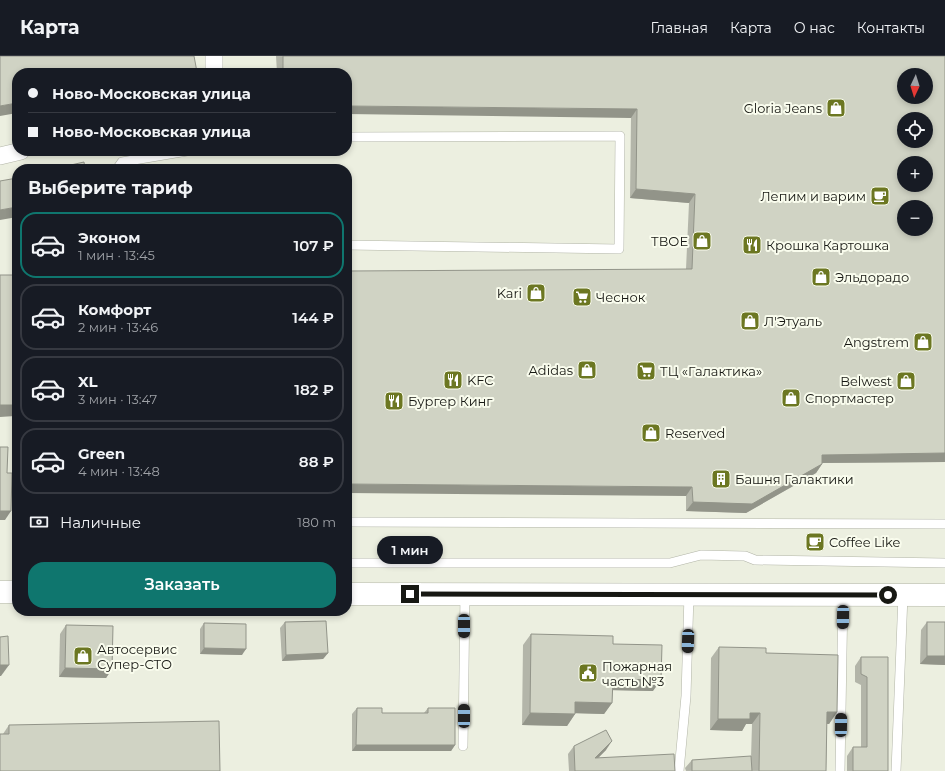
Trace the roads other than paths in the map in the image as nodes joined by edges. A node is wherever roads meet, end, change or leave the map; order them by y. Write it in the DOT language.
graph roads {
  1 [pos="214,56"];
  2 [pos="214,68"];
  3 [pos="352,137"];
  4 [pos="12,153"];
  5 [pos="0,156"];
  6 [pos="157,156"];
  7 [pos="121,164"];
  8 [pos="352,245"];
  9 [pos="352,522"];
  10 [pos="945,524"];
  11 [pos="352,563"];
  12 [pos="945,563"];
  13 [pos="0,592"];
  14 [pos="12,592"];
  15 [pos="465,593"];
  16 [pos="352,594"];
  17 [pos="690,594"];
  18 [pos="843,594"];
  19 [pos="903,595"];
  20 [pos="945,595"];
  21 [pos="463,746"];
  22 [pos="679,771"];
  23 [pos="840,771"];
  24 [pos="896,771"];
  1 -- 2 [label="street"];
  3 -- 8 [label="lane"];
  4 -- 5 [label="street"];
  6 -- 7 [label="lane"];
  9 -- 10 [label="lane"];
  11 -- 12 [label="lane"];
  13 -- 14 [label="street"];
  15 -- 16 [label="street"];
  15 -- 17 [label="street"];
  15 -- 21 [label="lane"];
  17 -- 18 [label="street"];
  17 -- 22 [label="lane"];
  18 -- 19 [label="street"];
  18 -- 23 [label="lane"];
  19 -- 20 [label="street"];
  19 -- 24 [label="lane"];
}
